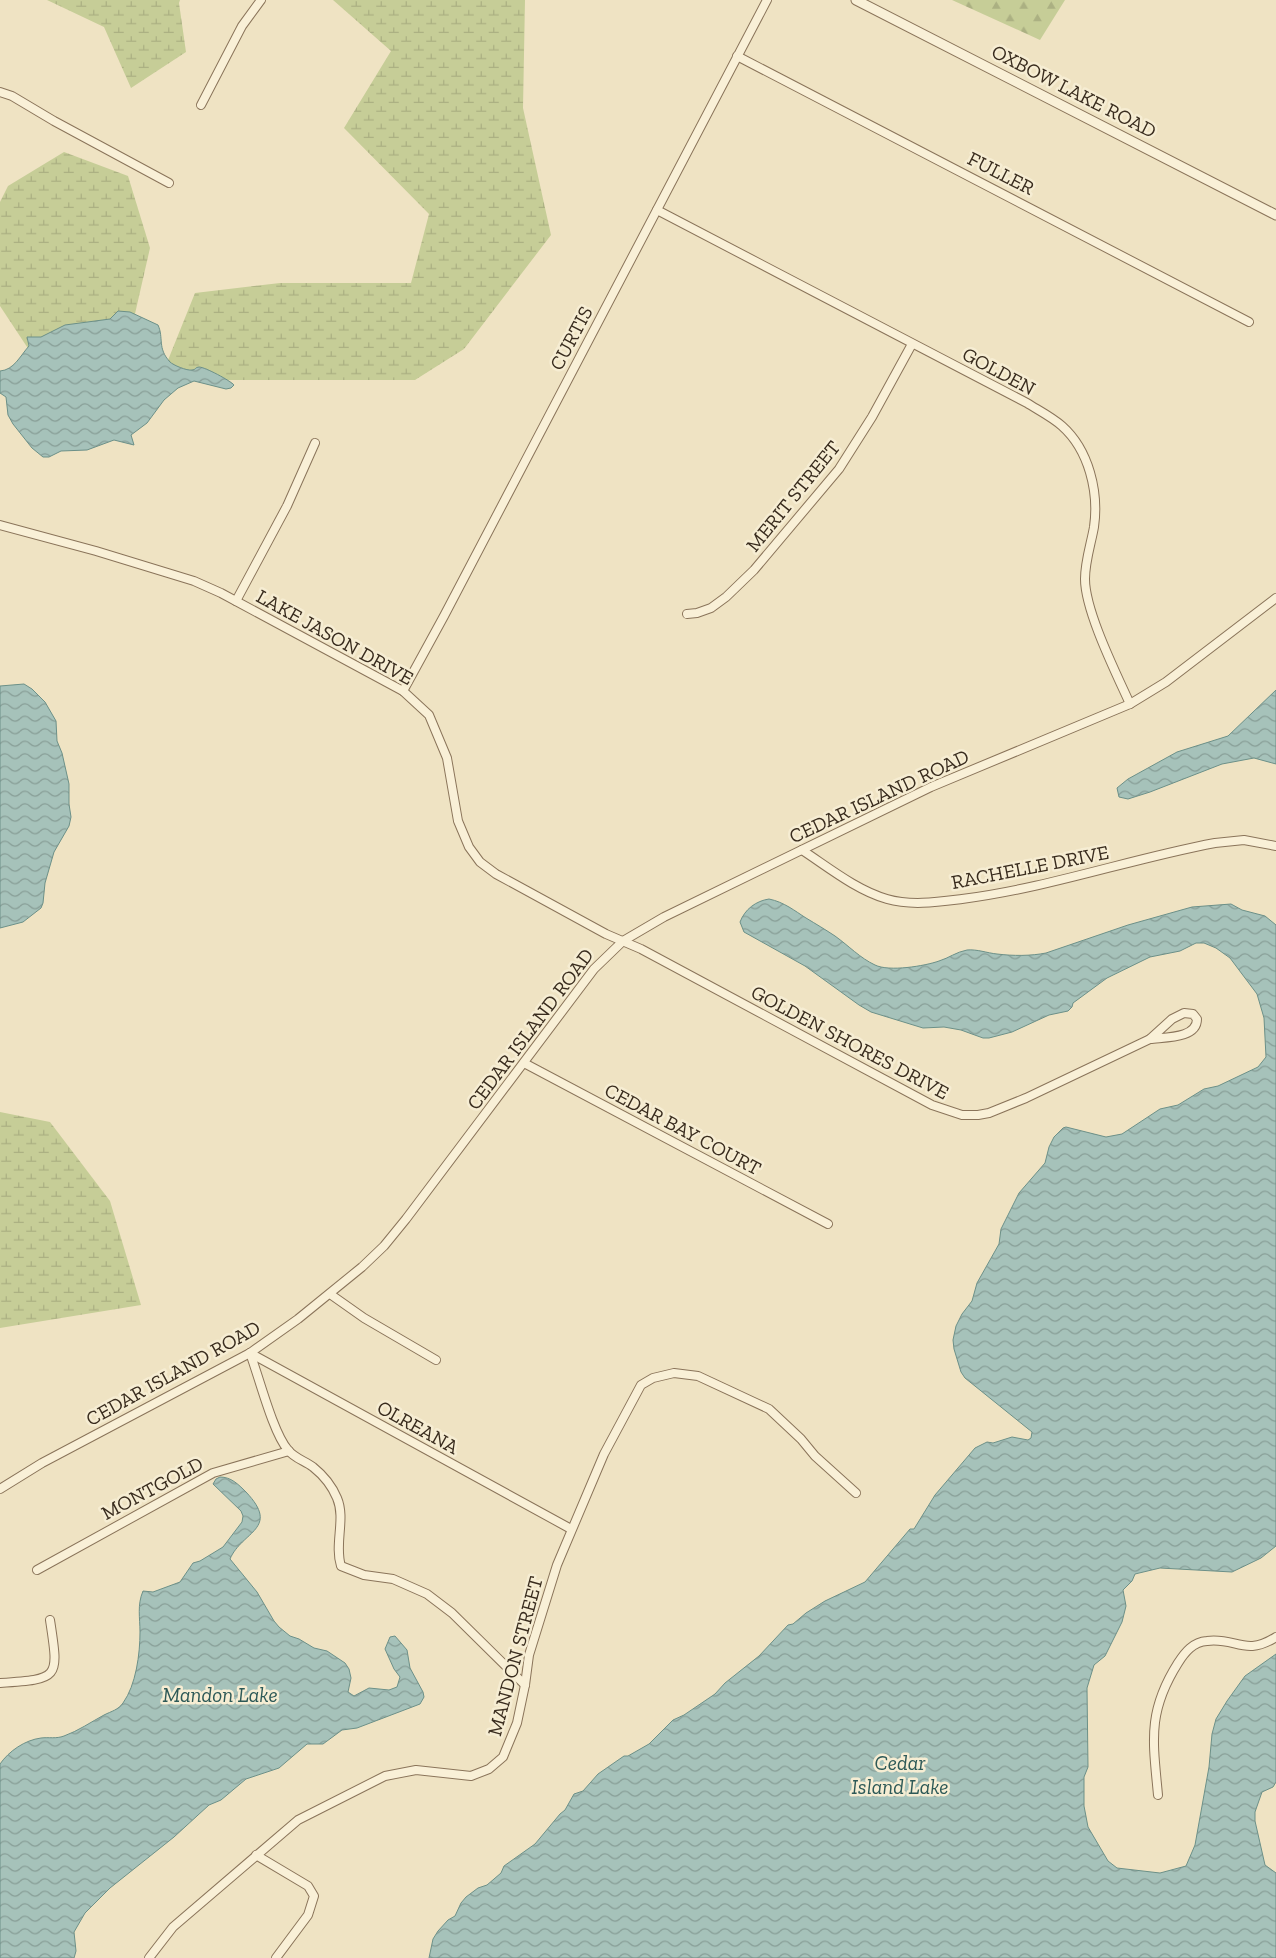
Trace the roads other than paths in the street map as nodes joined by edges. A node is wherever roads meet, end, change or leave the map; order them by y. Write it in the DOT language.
graph roads {
  1 [pos="261,0"];
  2 [pos="767,0"];
  3 [pos="856,0"];
  4 [pos="737,56"];
  5 [pos="0,92"];
  6 [pos="201,105"];
  7 [pos="169,183"];
  8 [pos="656,210"];
  9 [pos="1276,215"];
  10 [pos="1249,322"];
  11 [pos="912,344"];
  12 [pos="315,442"];
  13 [pos="0,525"];
  14 [pos="1276,598"];
  15 [pos="236,601"];
  16 [pos="687,614"];
  17 [pos="403,691"];
  18 [pos="1130,704"];
  19 [pos="1276,846"];
  20 [pos="802,850"];
  21 [pos="623,941"];
  22 [pos="1150,1039"];
  23 [pos="524,1063"];
  24 [pos="828,1224"];
  25 [pos="330,1294"];
  26 [pos="250,1353"];
  27 [pos="436,1360"];
  28 [pos="289,1451"];
  29 [pos="0,1489"];
  30 [pos="856,1493"];
  31 [pos="571,1529"];
  32 [pos="37,1570"];
  33 [pos="50,1620"];
  34 [pos="1276,1637"];
  35 [pos="0,1683"];
  36 [pos="525,1684"];
  37 [pos="1158,1795"];
  38 [pos="256,1855"];
  39 [pos="149,1958"];
  40 [pos="276,1958"];
  1 -- 6 [label="street"];
  2 -- 4 [label="street, CURTIS"];
  3 -- 9 [label="street, OXBOW LAKE ROAD"];
  4 -- 8 [label="street, CURTIS"];
  4 -- 10 [label="street, FULLER"];
  5 -- 7 [label="street"];
  8 -- 11 [label="street, GOLDEN"];
  8 -- 17 [label="street, CURTIS"];
  11 -- 16 [label="street, MERIT STREET"];
  11 -- 18 [label="street, GOLDEN"];
  12 -- 15 [label="street"];
  13 -- 15 [label="street, LAKE JASON DRIVE"];
  14 -- 18 [label="street, CEDAR ISLAND ROAD"];
  15 -- 17 [label="street, LAKE JASON DRIVE"];
  17 -- 21 [label="street, LAKE JASON DRIVE"];
  18 -- 20 [label="street, CEDAR ISLAND ROAD"];
  19 -- 20 [label="street, RACHELLE DRIVE"];
  20 -- 21 [label="street, CEDAR ISLAND ROAD"];
  21 -- 22 [label="street, GOLDEN SHORES DRIVE"];
  21 -- 23 [label="street, CEDAR ISLAND ROAD"];
  22 -- 22 [label="street, GOLDEN SHORES DRIVE"];
  23 -- 24 [label="street, CEDAR BAY COURT"];
  23 -- 25 [label="street, CEDAR ISLAND ROAD"];
  25 -- 26 [label="street, CEDAR ISLAND ROAD"];
  25 -- 27 [label="street"];
  26 -- 28 [label="street"];
  26 -- 29 [label="street, CEDAR ISLAND ROAD"];
  26 -- 31 [label="street, OLREANA"];
  28 -- 32 [label="street, MONTGOLD"];
  28 -- 36 [label="street"];
  30 -- 31 [label="street, MANDON STREET"];
  31 -- 36 [label="street, MANDON STREET"];
  33 -- 35 [label="street"];
  34 -- 37 [label="street"];
  36 -- 38 [label="street, MANDON STREET"];
  38 -- 39 [label="street, MANDON STREET"];
  38 -- 40 [label="street"];
}
